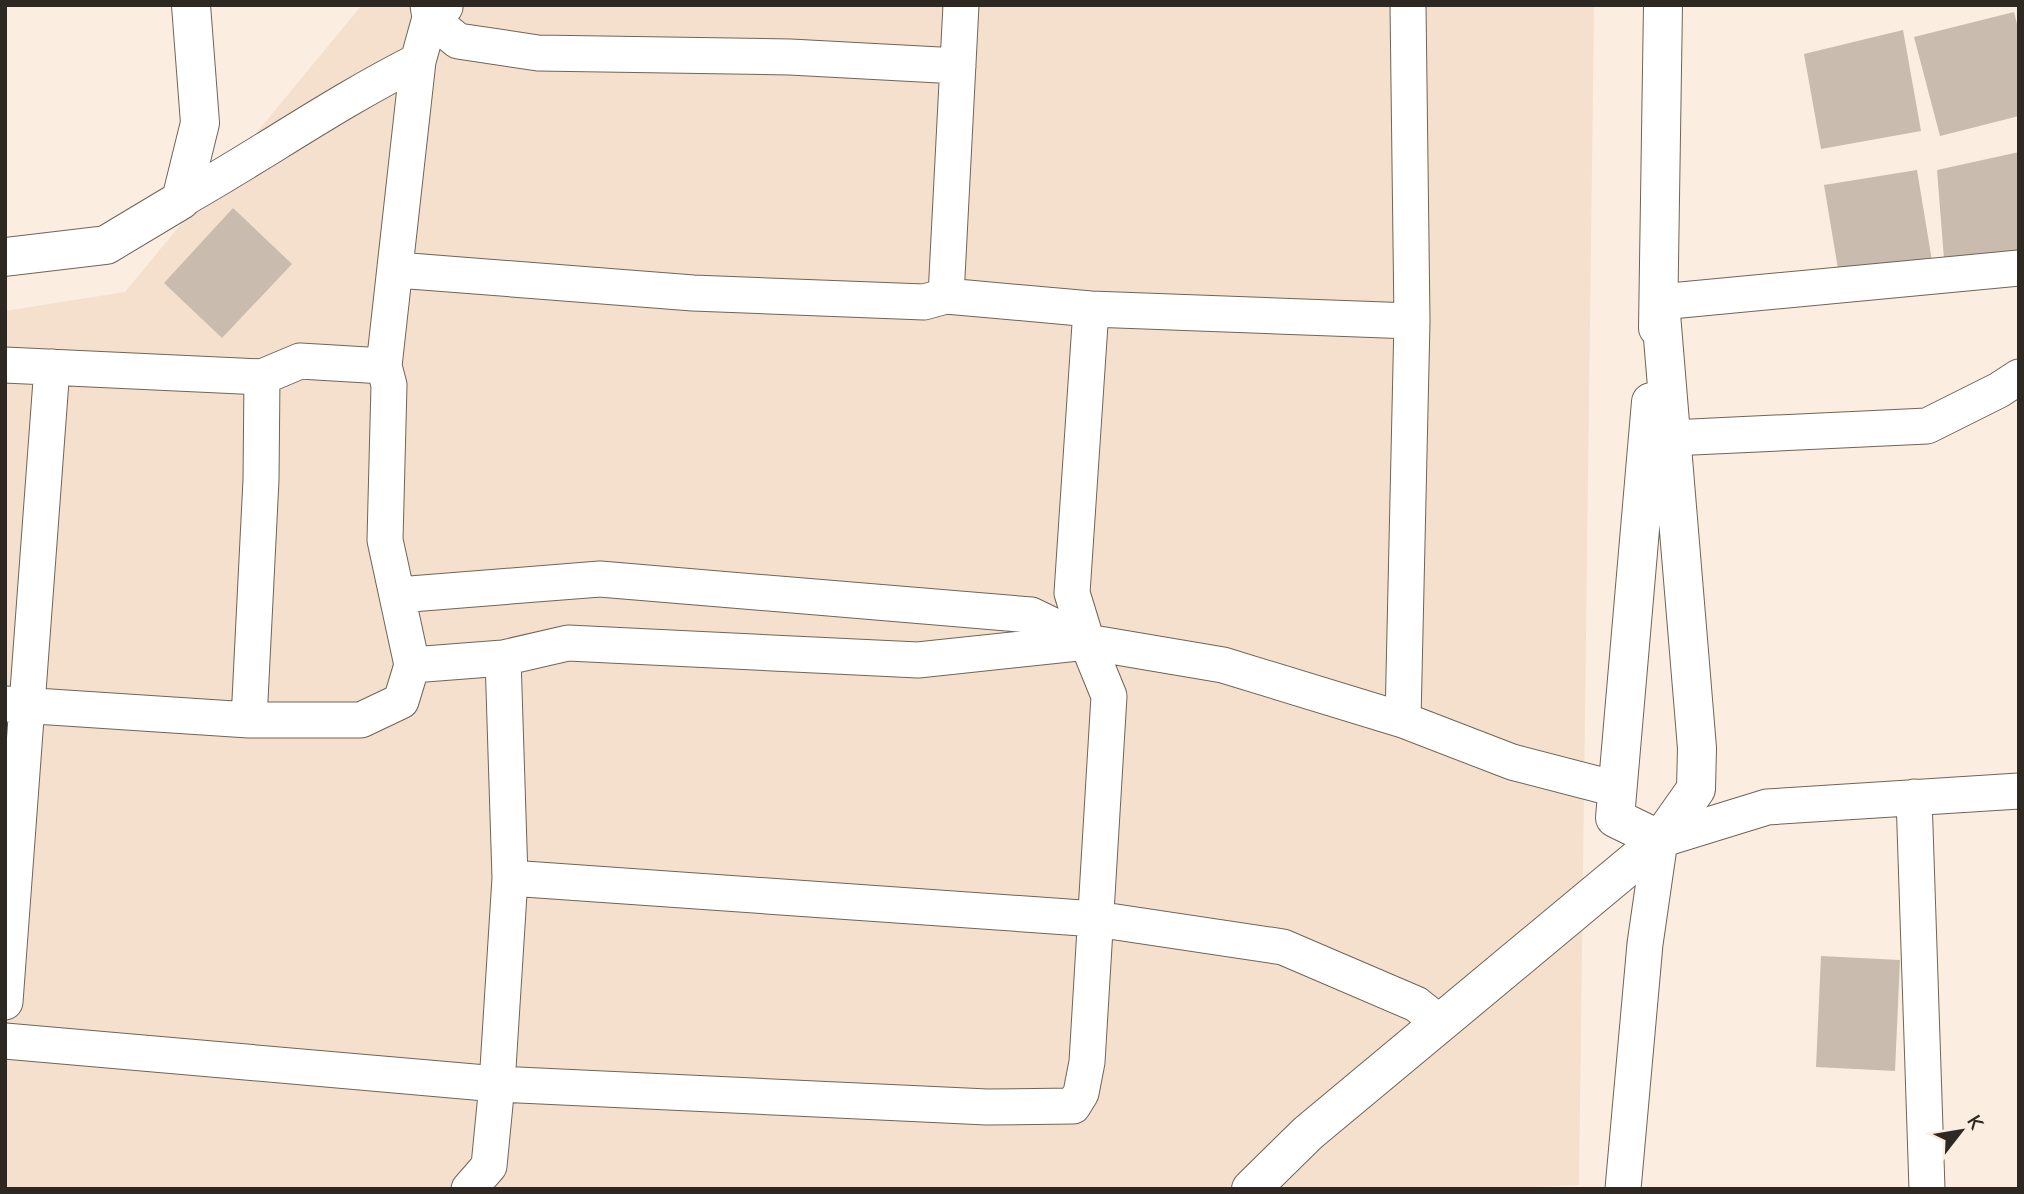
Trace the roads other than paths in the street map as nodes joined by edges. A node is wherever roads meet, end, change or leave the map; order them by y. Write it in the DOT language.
graph roads {
  1 [pos="191,5"];
  2 [pos="961,5"];
  3 [pos="1408,5"];
  4 [pos="1663,5"];
  5 [pos="436,10"];
  6 [pos="418,61"];
  7 [pos="958,66"];
  8 [pos="181,200"];
  9 [pos="5,257"];
  10 [pos="2019,268"];
  11 [pos="397,270"];
  12 [pos="946,296"];
  13 [pos="1660,302"];
  14 [pos="1091,309"];
  15 [pos="1412,321"];
  16 [pos="5,365"];
  17 [pos="384,366"];
  18 [pos="52,368"];
  19 [pos="262,377"];
  20 [pos="2019,377"];
  21 [pos="1660,434"];
  22 [pos="398,595"];
  23 [pos="1087,642"];
  24 [pos="503,658"];
  25 [pos="412,665"];
  26 [pos="16,705"];
  27 [pos="249,720"];
  28 [pos="1403,720"];
  29 [pos="1616,789"];
  30 [pos="2019,791"];
  31 [pos="1914,797"];
  32 [pos="1660,839"];
  33 [pos="510,878"];
  34 [pos="1096,919"];
  35 [pos="5,1002"];
  36 [pos="1440,1023"];
  37 [pos="5,1041"];
  38 [pos="497,1084"];
  39 [pos="1281,1172"];
  40 [pos="468,1189"];
  41 [pos="1251,1189"];
  42 [pos="1623,1189"];
  43 [pos="1927,1189"];
  1 -- 8 [label="street"];
  2 -- 7 [label="street"];
  3 -- 15 [label="street"];
  4 -- 13 [label="street"];
  5 -- 6 [label="street"];
  5 -- 7 [label="street"];
  6 -- 8 [label="street"];
  6 -- 11 [label="street"];
  7 -- 12 [label="street"];
  8 -- 9 [label="street"];
  10 -- 13 [label="street"];
  11 -- 12 [label="street"];
  11 -- 17 [label="street"];
  12 -- 14 [label="street"];
  13 -- 21 [label="street"];
  14 -- 15 [label="street"];
  14 -- 23 [label="street"];
  15 -- 28 [label="street"];
  16 -- 18 [label="street"];
  17 -- 19 [label="street"];
  17 -- 22 [label="street"];
  18 -- 19 [label="street"];
  18 -- 26 [label="street"];
  19 -- 27 [label="street"];
  20 -- 21 [label="street"];
  21 -- 29 [label="street"];
  21 -- 32 [label="street"];
  22 -- 23 [label="street"];
  22 -- 25 [label="street"];
  23 -- 24 [label="street"];
  23 -- 28 [label="street"];
  23 -- 34 [label="street"];
  24 -- 25 [label="street"];
  24 -- 33 [label="street"];
  25 -- 27 [label="street"];
  26 -- 27 [label="street"];
  26 -- 35 [label="street"];
  28 -- 29 [label="street"];
  29 -- 32 [label="street"];
  30 -- 31 [label="street"];
  31 -- 32 [label="street"];
  31 -- 43 [label="street"];
  32 -- 36 [label="street"];
  32 -- 42 [label="street"];
  33 -- 34 [label="street"];
  33 -- 38 [label="street"];
  34 -- 36 [label="street"];
  34 -- 38 [label="street"];
  36 -- 39 [label="street"];
  37 -- 38 [label="street"];
  38 -- 40 [label="street"];
  39 -- 41 [label="street"];
}
